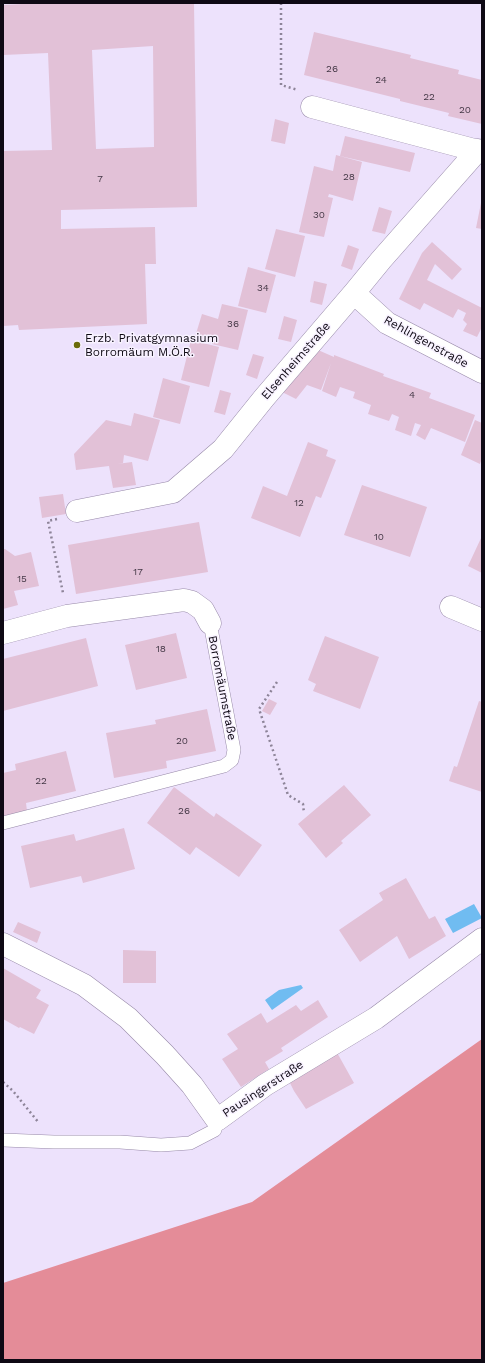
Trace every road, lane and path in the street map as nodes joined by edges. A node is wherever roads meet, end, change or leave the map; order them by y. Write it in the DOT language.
graph roads {
  1 [pos="280,3"];
  2 [pos="308,99"];
  3 [pos="480,151"];
  4 [pos="354,293"];
  5 [pos="482,372"];
  6 [pos="77,511"];
  7 [pos="48,521"];
  8 [pos="451,607"];
  9 [pos="67,616"];
  10 [pos="482,620"];
  11 [pos="210,623"];
  12 [pos="3,633"];
  13 [pos="277,682"];
  14 [pos="304,813"];
  15 [pos="4,823"];
  16 [pos="482,939"];
  17 [pos="3,944"];
  18 [pos="3,1082"];
  19 [pos="217,1120"];
  20 [pos="3,1140"];
  21 [pos="54,1142"];
  1 -- 2 [label="path"];
  2 -- 3 [label="street, Elsenheimstraße"];
  3 -- 4 [label="street, Elsenheimstraße"];
  4 -- 5 [label="street, Rehlingenstraße"];
  4 -- 6 [label="street, Elsenheimstraße"];
  7 -- 9 [label="path"];
  8 -- 10 [label="street"];
  9 -- 11 [label="street, Borromäumstraße"];
  9 -- 12 [label="street, Borromäumstraße"];
  11 -- 15 [label="lane, Borromäumstraße"];
  13 -- 14 [label="path"];
  16 -- 19 [label="street, Pausingerstraße"];
  17 -- 19 [label="street, Pausingerstraße"];
  18 -- 21 [label="path"];
  19 -- 21 [label="lane"];
  20 -- 21 [label="lane"];
}
